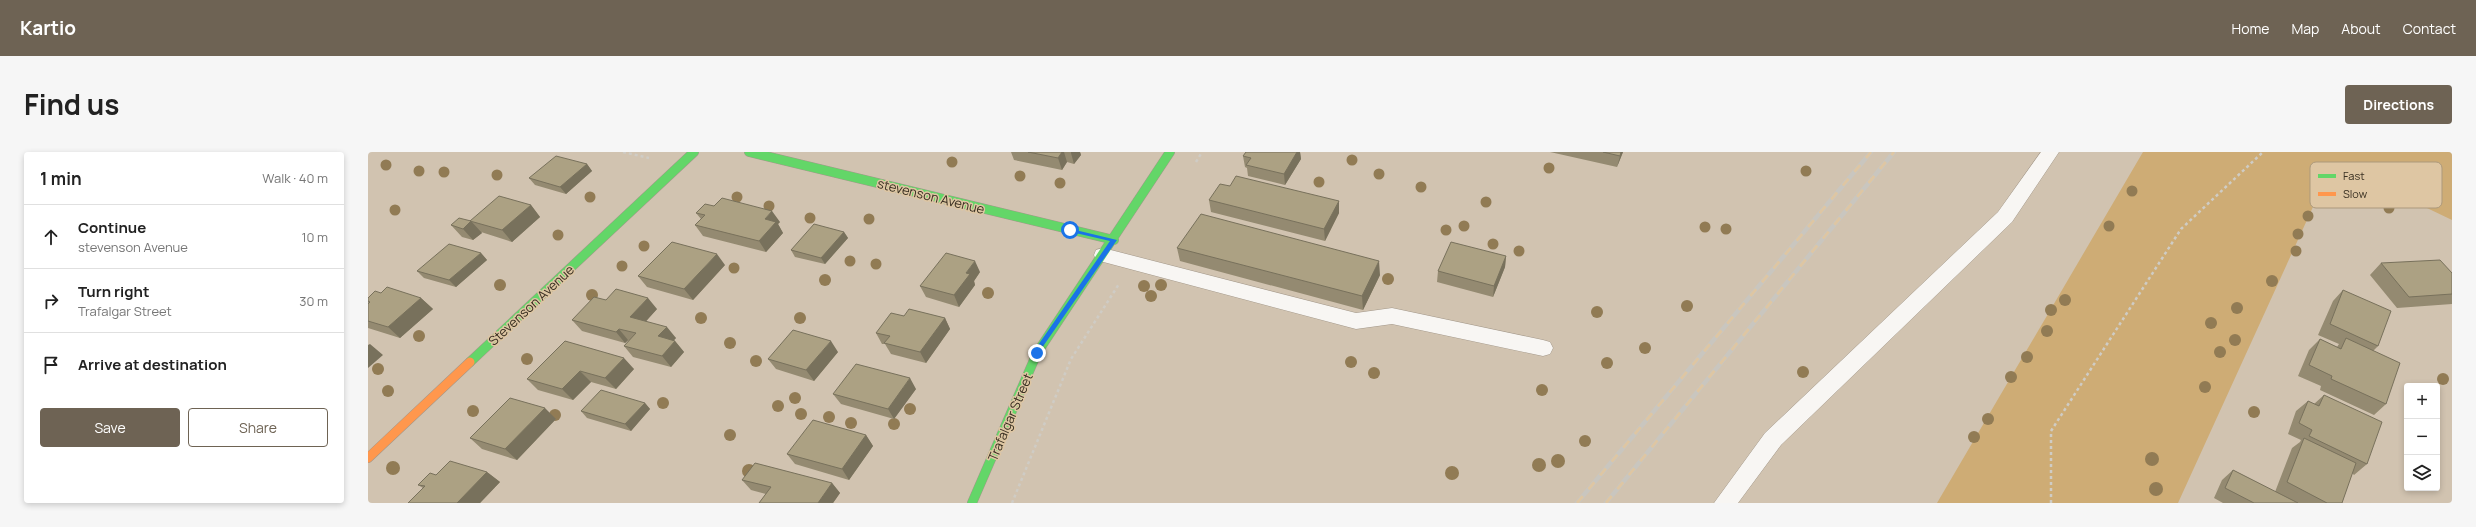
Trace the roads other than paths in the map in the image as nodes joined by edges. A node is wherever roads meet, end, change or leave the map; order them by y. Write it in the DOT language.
graph roads {
  1 [pos="694,152"];
  2 [pos="749,152"];
  3 [pos="1170,152"];
  4 [pos="2050,152"];
  5 [pos="1114,240"];
  6 [pos="1103,255"];
  7 [pos="1543,348"];
  8 [pos="368,458"];
  9 [pos="972,503"];
  10 [pos="1725,503"];
  1 -- 8 [label="street, Stevenson Avenue"];
  2 -- 5 [label="street, stevenson Avenue"];
  3 -- 5 [label="street, Trafalgar Street"];
  4 -- 10 [label="lane"];
  5 -- 6 [label="street, Trafalgar Street"];
  6 -- 7 [label="lane"];
  6 -- 9 [label="street, Trafalgar Street"];
}
